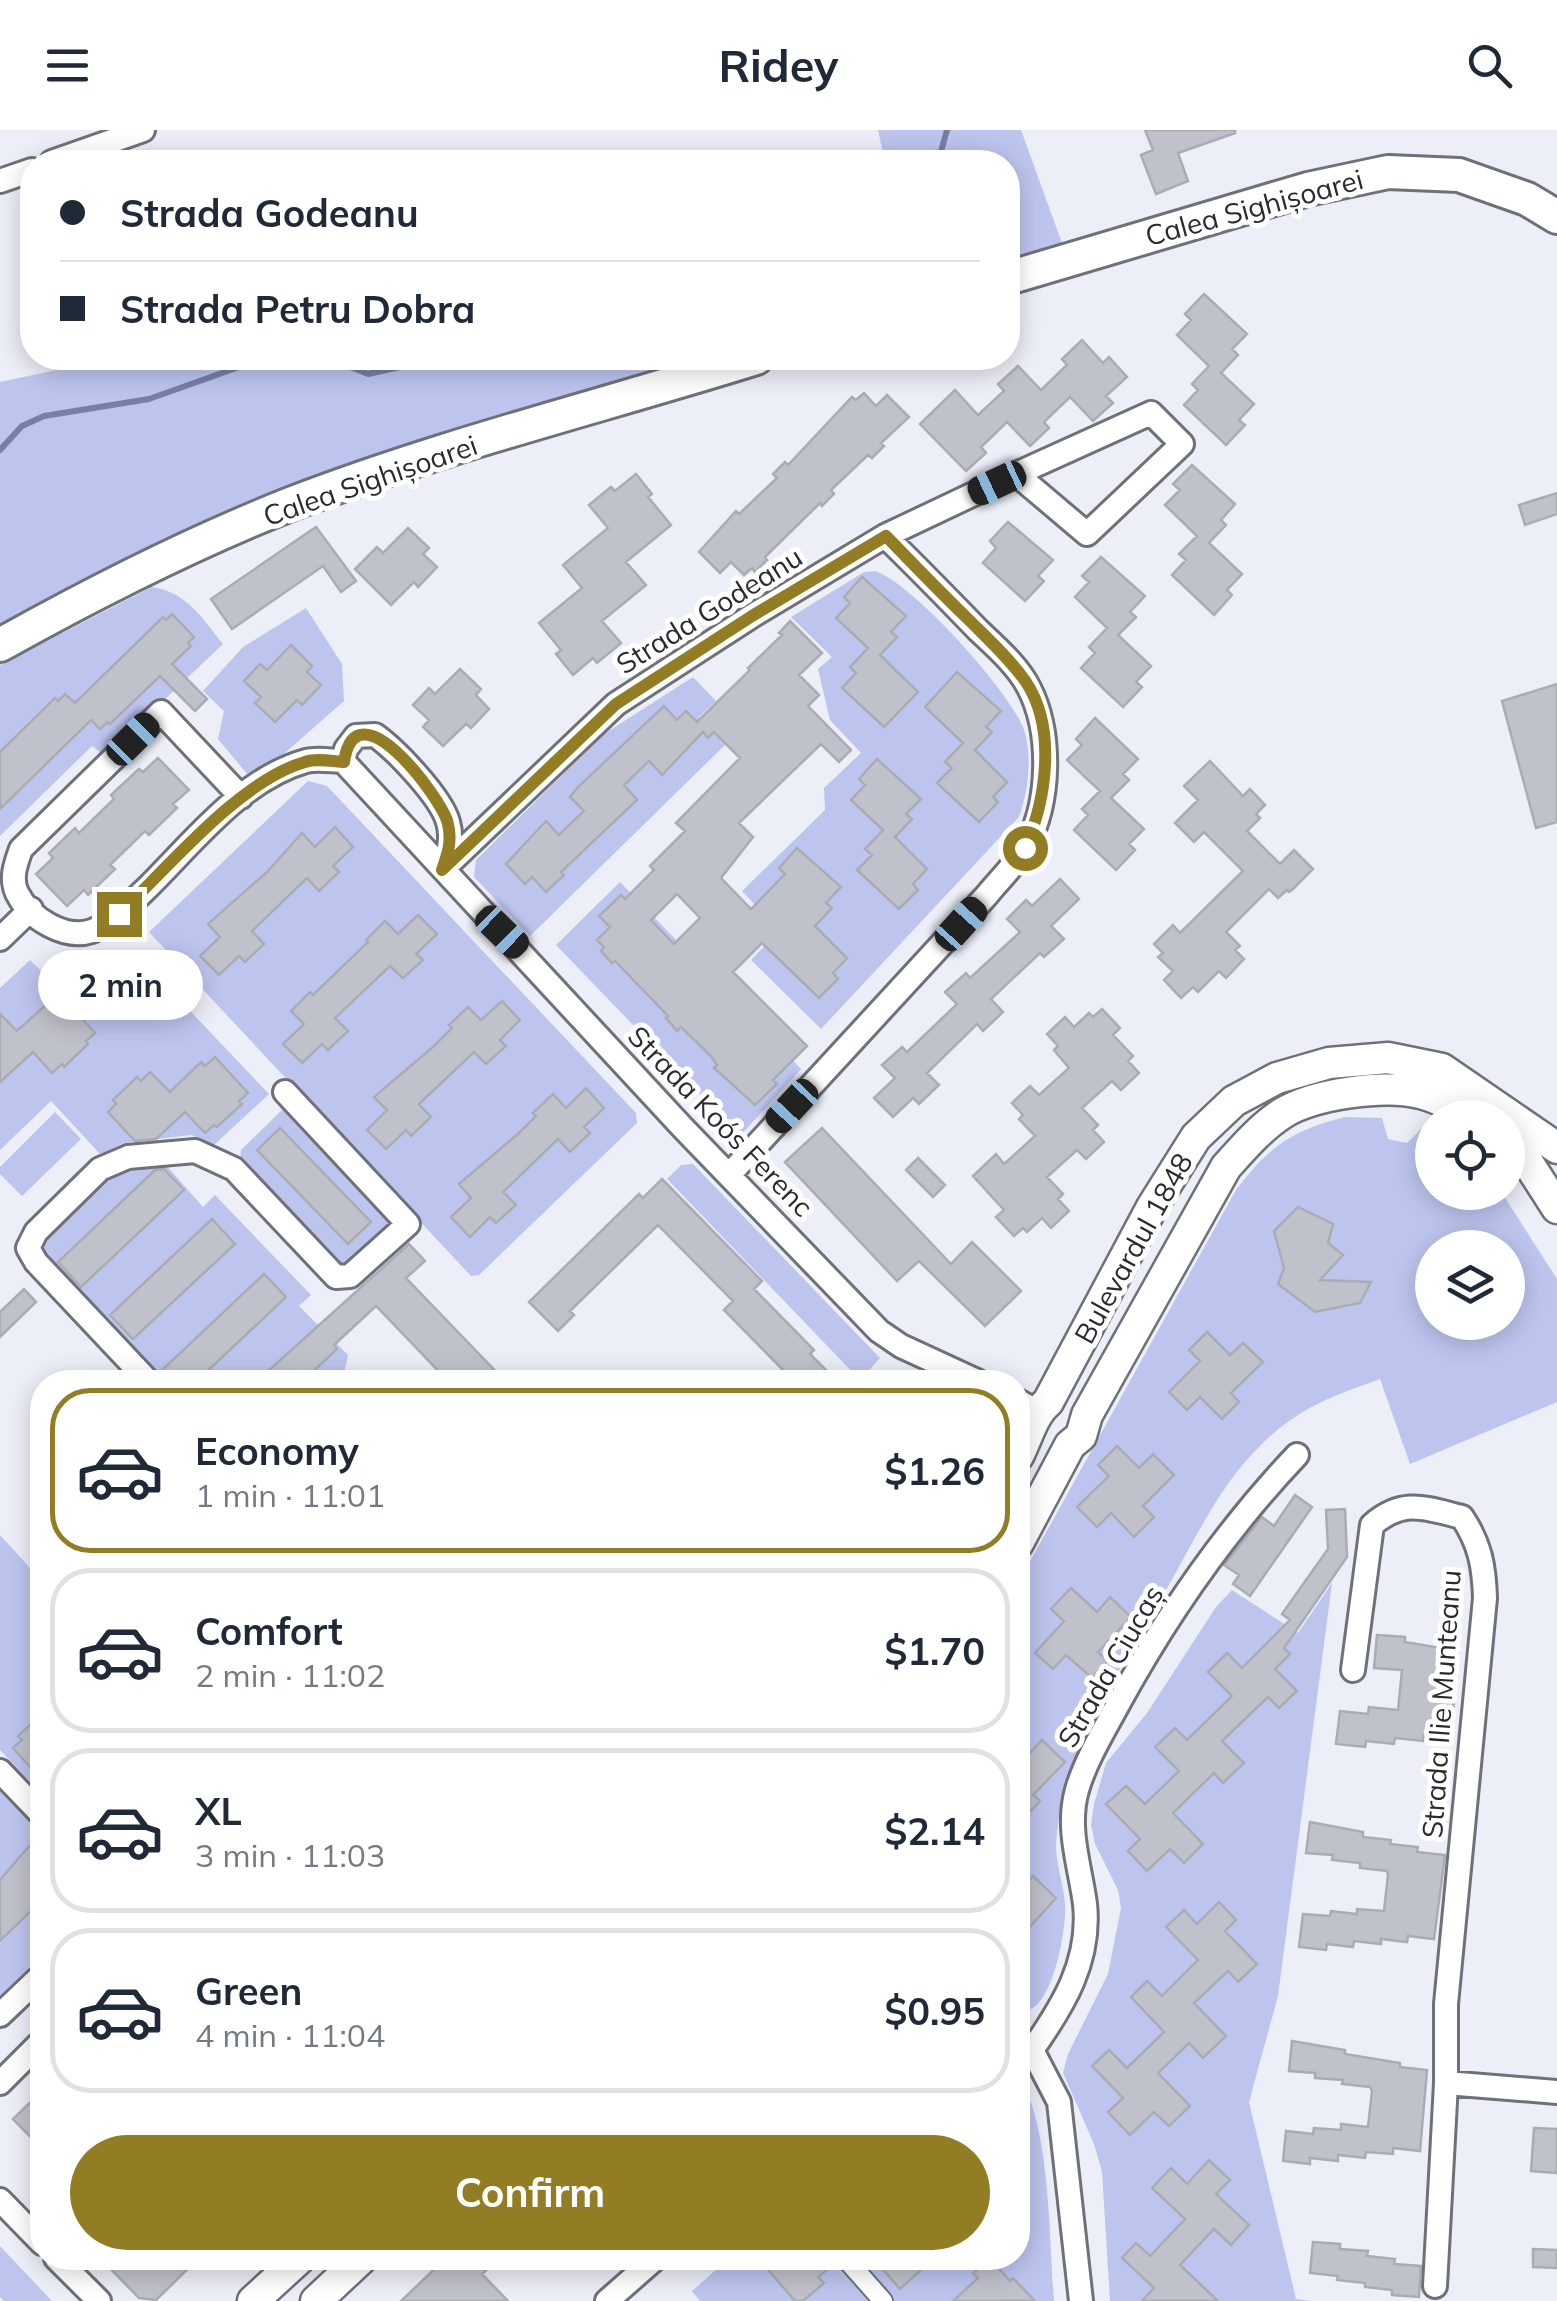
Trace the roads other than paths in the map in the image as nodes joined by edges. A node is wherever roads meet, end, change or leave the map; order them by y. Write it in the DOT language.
graph roads {
  1 [pos="143,130"];
  2 [pos="86,139"];
  3 [pos="1557,217"];
  4 [pos="1020,274"];
  5 [pos="716,370"];
  6 [pos="1016,474"];
  7 [pos="886,536"];
  8 [pos="0,646"];
  9 [pos="344,762"];
  10 [pos="242,796"];
  11 [pos="442,870"];
  12 [pos="31,908"];
  13 [pos="0,940"];
  14 [pos="285,1092"];
  15 [pos="1438,1100"];
  16 [pos="1539,1140"];
  17 [pos="730,1174"];
  18 [pos="1552,1195"];
  19 [pos="138,1370"];
  20 [pos="953,1370"];
  21 [pos="1034,1410"];
  22 [pos="1077,1434"];
  23 [pos="1297,1455"];
  24 [pos="1030,1521"];
  25 [pos="1353,1670"];
  26 [pos="0,1770"];
  27 [pos="30,1802"];
  28 [pos="30,1986"];
  29 [pos="0,2015"];
  30 [pos="1030,2037"];
  31 [pos="30,2053"];
  32 [pos="1030,2053"];
  33 [pos="0,2083"];
  34 [pos="1446,2084"];
  35 [pos="1557,2092"];
  36 [pos="0,2200"];
  37 [pos="30,2231"];
  38 [pos="68,2270"];
  39 [pos="287,2270"];
  40 [pos="349,2270"];
  41 [pos="642,2270"];
  42 [pos="856,2270"];
  43 [pos="1435,2286"];
  44 [pos="98,2301"];
  45 [pos="254,2301"];
  46 [pos="316,2301"];
  47 [pos="606,2301"];
  48 [pos="883,2301"];
  49 [pos="1082,2301"];
  1 -- 2 [label="street"];
  3 -- 4 [label="main road, Calea Sighișoarei"];
  5 -- 8 [label="main road, Calea Sighișoarei"];
  6 -- 6 [label="street, Strada Godeanu"];
  6 -- 7 [label="street, Strada Godeanu"];
  7 -- 11 [label="street, Strada Godeanu"];
  7 -- 17 [label="street"];
  9 -- 10 [label="street"];
  9 -- 11 [label="street, Strada Koós Ferenc"];
  9 -- 11 [label="street"];
  10 -- 12 [label="street"];
  10 -- 12 [label="street"];
  11 -- 17 [label="street, Strada Koós Ferenc"];
  12 -- 13 [label="street"];
  14 -- 19 [label="street"];
  15 -- 22 [label="street, Bulevardul 1848"];
  16 -- 18 [label="street, Bulevardul 1848"];
  16 -- 21 [label="street, Bulevardul 1848"];
  17 -- 20 [label="street, Strada Koós Ferenc"];
  21 -- 22 [label="street"];
  22 -- 24 [label="street, Bulevardul 1848"];
  23 -- 30 [label="street, Strada Ciucaș"];
  25 -- 34 [label="street, Strada Ilie Munteanu"];
  26 -- 27 [label="street"];
  28 -- 29 [label="street"];
  31 -- 33 [label="street"];
  32 -- 49 [label="street"];
  34 -- 35 [label="street"];
  34 -- 43 [label="street, Strada Ilie Munteanu"];
  36 -- 37 [label="street"];
  38 -- 44 [label="street"];
  39 -- 45 [label="street"];
  40 -- 46 [label="street"];
  41 -- 47 [label="street"];
  42 -- 48 [label="street"];
}
